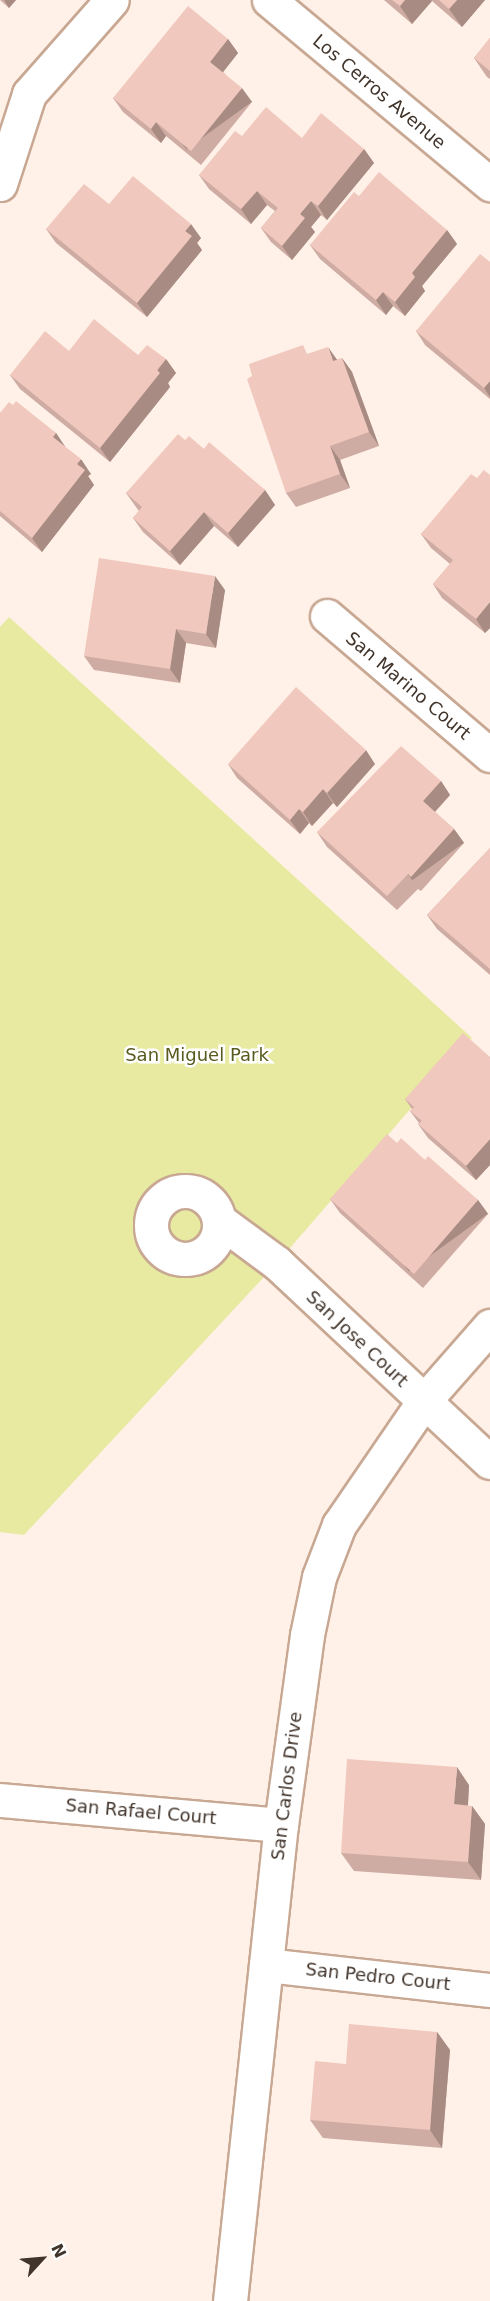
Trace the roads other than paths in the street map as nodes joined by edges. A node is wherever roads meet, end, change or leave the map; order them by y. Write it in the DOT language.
graph roads {
  1 [pos="112,0"];
  2 [pos="269,0"];
  3 [pos="0,184"];
  4 [pos="490,184"];
  5 [pos="327,616"];
  6 [pos="490,755"];
  7 [pos="220,1221"];
  8 [pos="490,1326"];
  9 [pos="424,1401"];
  10 [pos="490,1462"];
  11 [pos="0,1800"];
  12 [pos="282,1825"];
  13 [pos="266,1965"];
  14 [pos="490,1990"];
  15 [pos="230,2301"];
  1 -- 3 [label="street"];
  2 -- 4 [label="street, Los Cerros Avenue"];
  5 -- 6 [label="street, San Marino Court"];
  7 -- 9 [label="street, San Jose Court"];
  8 -- 9 [label="street, San Carlos Drive"];
  9 -- 10 [label="street, San Jose Court"];
  9 -- 12 [label="street, San Carlos Drive"];
  11 -- 12 [label="street, San Rafael Court"];
  12 -- 13 [label="street, San Carlos Drive"];
  13 -- 14 [label="street, San Pedro Court"];
  13 -- 15 [label="street, San Carlos Drive"];
}
